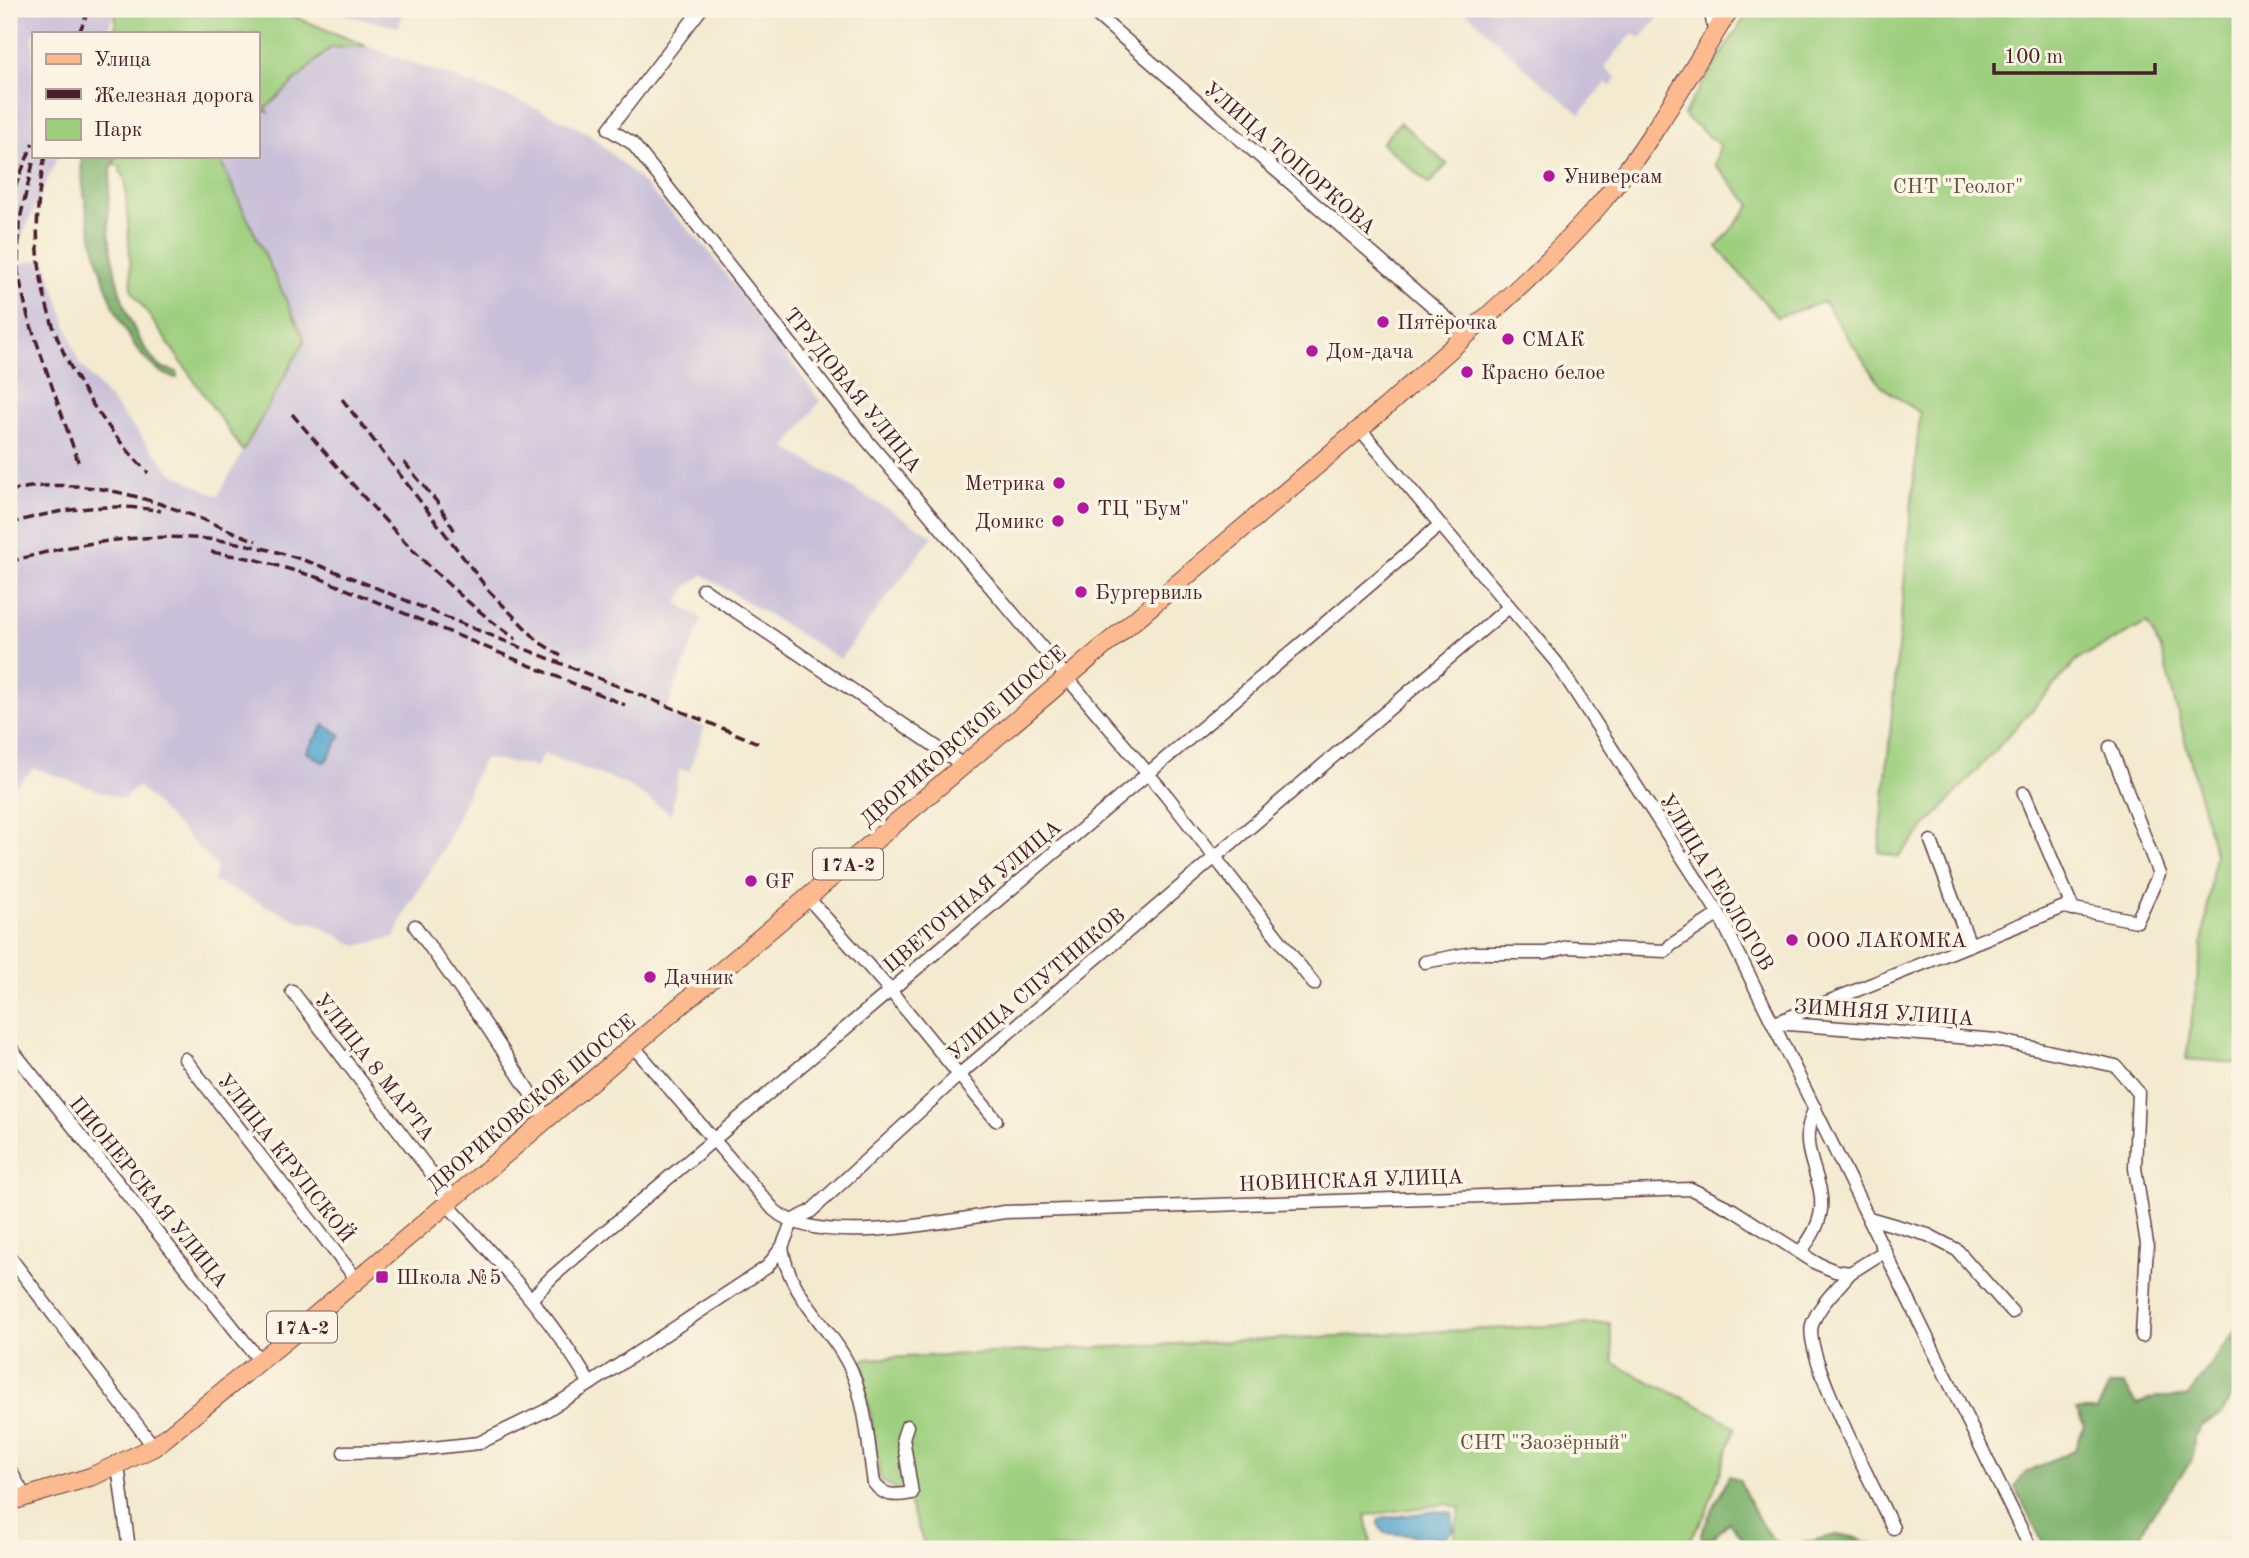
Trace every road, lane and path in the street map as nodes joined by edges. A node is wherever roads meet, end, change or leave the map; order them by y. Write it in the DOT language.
graph roads {
  1 [pos="701,9"];
  2 [pos="1090,9"];
  3 [pos="1710,9"];
  4 [pos="1730,9"];
  5 [pos="1715,33"];
  6 [pos="1466,335"];
  7 [pos="1359,428"];
  8 [pos="1440,525"];
  9 [pos="703,589"];
  10 [pos="1509,607"];
  11 [pos="1066,677"];
  12 [pos="2110,747"];
  13 [pos="963,765"];
  14 [pos="1149,775"];
  15 [pos="2024,793"];
  16 [pos="1931,841"];
  17 [pos="1215,857"];
  18 [pos="808,898"];
  19 [pos="2073,909"];
  20 [pos="1719,914"];
  21 [pos="415,926"];
  22 [pos="1970,945"];
  23 [pos="1425,962"];
  24 [pos="1314,984"];
  25 [pos="889,989"];
  26 [pos="292,991"];
  27 [pos="1775,1023"];
  28 [pos="9,1046"];
  29 [pos="634,1046"];
  30 [pos="185,1059"];
  31 [pos="960,1074"];
  32 [pos="1815,1108"];
  33 [pos="547,1119"];
  34 [pos="996,1120"];
  35 [pos="714,1139"];
  36 [pos="450,1202"];
  37 [pos="1869,1218"];
  38 [pos="793,1220"];
  39 [pos="782,1247"];
  40 [pos="1885,1251"];
  41 [pos="1800,1252"];
  42 [pos="9,1256"];
  43 [pos="1850,1273"];
  44 [pos="357,1280"];
  45 [pos="532,1298"];
  46 [pos="2012,1312"];
  47 [pos="2142,1336"];
  48 [pos="260,1361"];
  49 [pos="590,1384"];
  50 [pos="907,1426"];
  51 [pos="154,1447"];
  52 [pos="344,1452"];
  53 [pos="118,1466"];
  54 [pos="9,1468"];
  55 [pos="17,1499"];
  56 [pos="1893,1528"];
  57 [pos="129,1549"];
  58 [pos="2031,1549"];
  1 -- 11 [label="street, ТРУДОВАЯ УЛИЦА"];
  2 -- 6 [label="street, УЛИЦА ТОПОРКОВА"];
  3 -- 5 [label="street"];
  4 -- 5 [label="main road, ДВОРИКОВСКОЕ ШОССЕ"];
  5 -- 6 [label="main road, ДВОРИКОВСКОЕ ШОССЕ"];
  6 -- 7 [label="main road, ДВОРИКОВСКОЕ ШОССЕ"];
  7 -- 8 [label="street, УЛИЦА ГЕОЛОГОВ"];
  7 -- 11 [label="main road, ДВОРИКОВСКОЕ ШОССЕ / 17А-2"];
  8 -- 10 [label="street, УЛИЦА ГЕОЛОГОВ"];
  8 -- 14 [label="street, ЦВЕТОЧНАЯ УЛИЦА"];
  9 -- 13 [label="street"];
  10 -- 17 [label="street, УЛИЦА СПУТНИКОВ"];
  10 -- 20 [label="street, УЛИЦА ГЕОЛОГОВ"];
  11 -- 13 [label="main road, ДВОРИКОВСКОЕ ШОССЕ / 17А-2"];
  11 -- 14 [label="street, ТРУДОВАЯ УЛИЦА"];
  12 -- 19 [label="street, ЗИМНЯЯ УЛИЦА"];
  13 -- 18 [label="main road, ДВОРИКОВСКОЕ ШОССЕ / 17А-2"];
  14 -- 17 [label="street, ТРУДОВАЯ УЛИЦА"];
  14 -- 25 [label="street, ЦВЕТОЧНАЯ УЛИЦА"];
  15 -- 19 [label="street"];
  16 -- 22 [label="street"];
  17 -- 24 [label="street, ТРУДОВАЯ УЛИЦА"];
  17 -- 31 [label="street, УЛИЦА СПУТНИКОВ"];
  18 -- 25 [label="street"];
  18 -- 29 [label="main road, ДВОРИКОВСКОЕ ШОССЕ / 17А-2"];
  19 -- 22 [label="street, ЗИМНЯЯ УЛИЦА"];
  20 -- 23 [label="street"];
  20 -- 27 [label="street, УЛИЦА ГЕОЛОГОВ"];
  21 -- 33 [label="street"];
  22 -- 27 [label="street, ЗИМНЯЯ УЛИЦА"];
  25 -- 31 [label="street"];
  25 -- 35 [label="street, ЦВЕТОЧНАЯ УЛИЦА"];
  26 -- 36 [label="street, УЛИЦА 8 МАРТА"];
  27 -- 32 [label="street, УЛИЦА ГЕОЛОГОВ"];
  27 -- 47 [label="street, ЗИМНЯЯ УЛИЦА"];
  28 -- 48 [label="street, ПИОНЕРСКАЯ УЛИЦА"];
  29 -- 33 [label="main road, ДВОРИКОВСКОЕ ШОССЕ / 17А-2"];
  29 -- 35 [label="street"];
  30 -- 44 [label="street, УЛИЦА КРУПСКОЙ"];
  31 -- 34 [label="street"];
  31 -- 38 [label="street, УЛИЦА СПУТНИКОВ"];
  32 -- 37 [label="street, УЛИЦА ГЕОЛОГОВ"];
  32 -- 41 [label="street"];
  33 -- 36 [label="main road, ДВОРИКОВСКОЕ ШОССЕ / 17А-2"];
  35 -- 38 [label="street"];
  35 -- 45 [label="street, ЦВЕТОЧНАЯ УЛИЦА"];
  36 -- 44 [label="main road, ДВОРИКОВСКОЕ ШОССЕ / 17А-2"];
  36 -- 45 [label="street, УЛИЦА 8 МАРТА"];
  37 -- 40 [label="street, УЛИЦА ГЕОЛОГОВ"];
  37 -- 46 [label="street"];
  38 -- 39 [label="street"];
  38 -- 41 [label="street, НОВИНСКАЯ УЛИЦА"];
  39 -- 49 [label="street"];
  39 -- 50 [label="street"];
  40 -- 43 [label="street"];
  40 -- 58 [label="street, УЛИЦА ГЕОЛОГОВ"];
  41 -- 43 [label="street, НОВИНСКАЯ УЛИЦА"];
  42 -- 51 [label="street"];
  43 -- 56 [label="street"];
  44 -- 48 [label="main road, ДВОРИКОВСКОЕ ШОССЕ / 17А-2"];
  45 -- 49 [label="street, УЛИЦА 8 МАРТА"];
  48 -- 51 [label="main road, ДВОРИКОВСКОЕ ШОССЕ / 17А-2"];
  49 -- 52 [label="street"];
  51 -- 53 [label="main road, ДВОРИКОВСКОЕ ШОССЕ / 17А-2"];
  53 -- 55 [label="main road, ДВОРИКОВСКОЕ ШОССЕ / 17А-2"];
  53 -- 57 [label="street"];
  54 -- 55 [label="street"];
}
